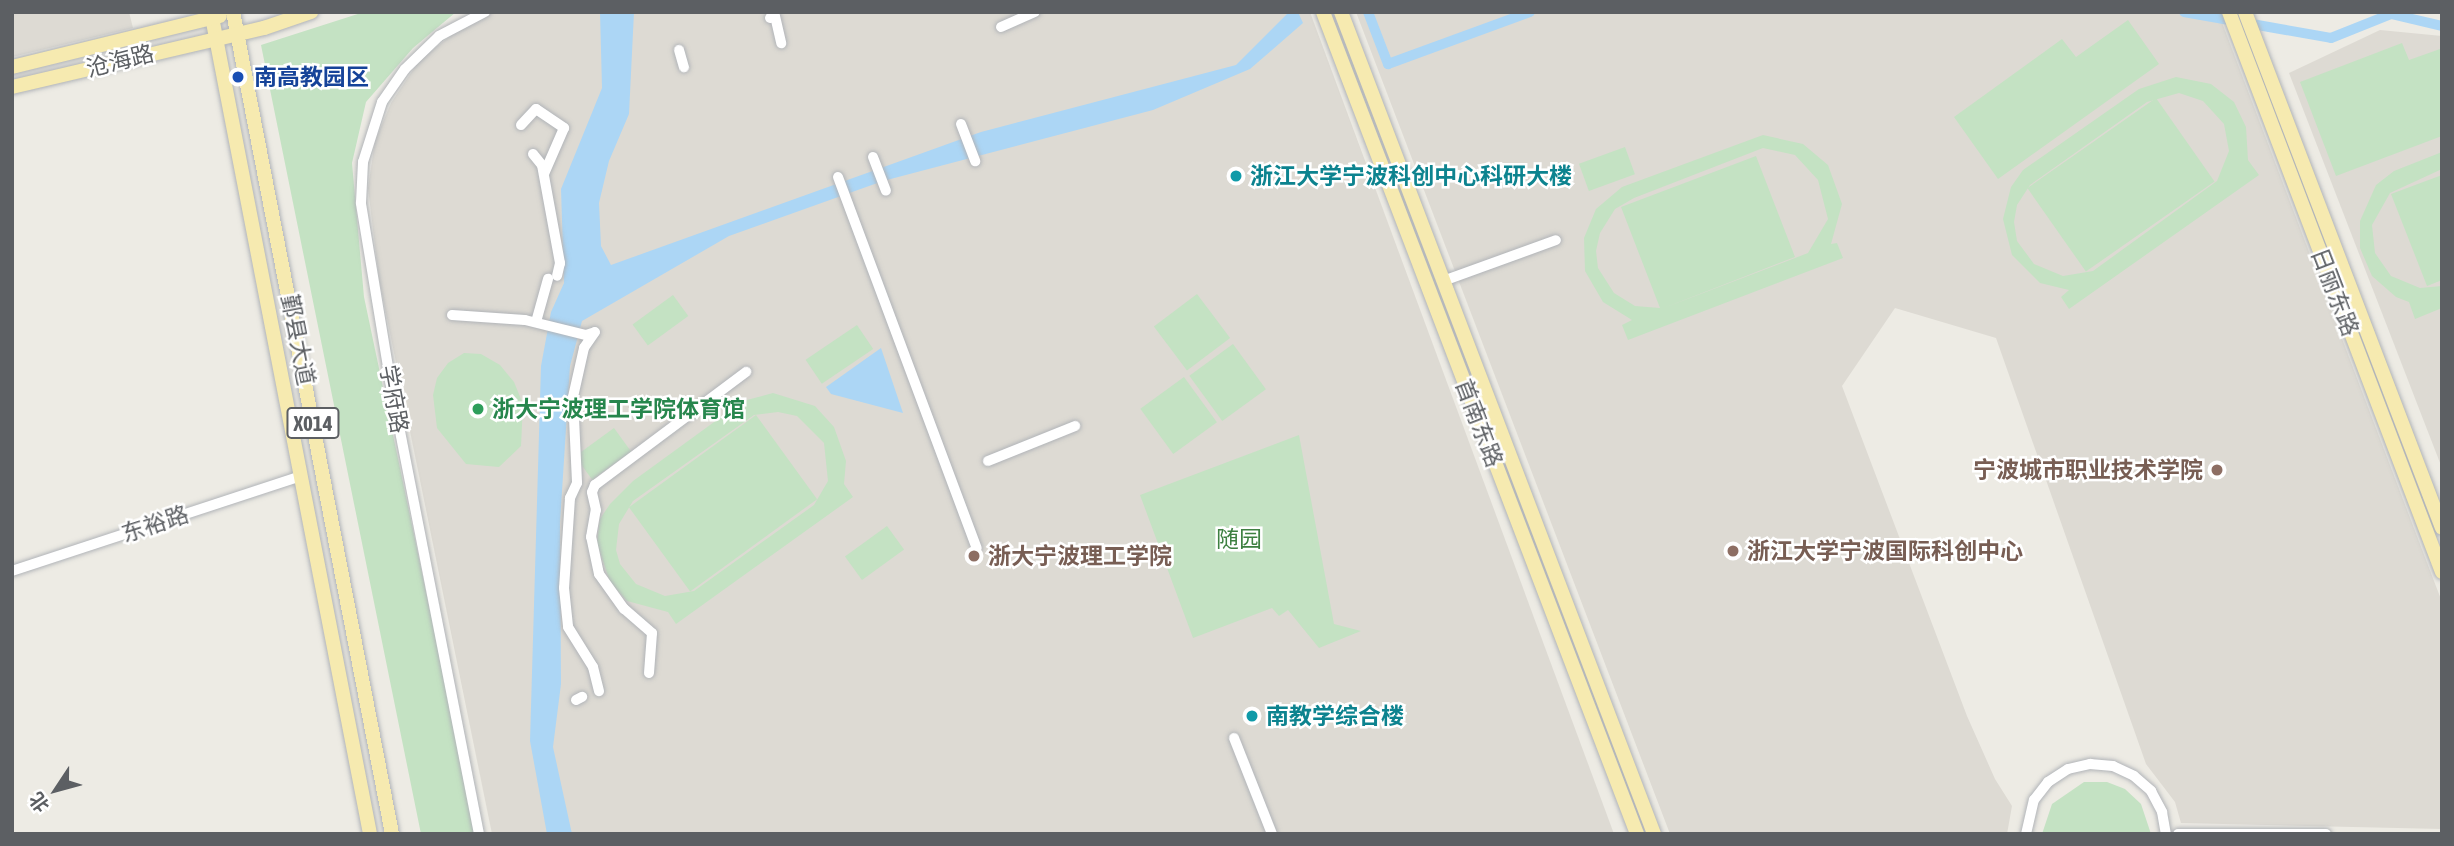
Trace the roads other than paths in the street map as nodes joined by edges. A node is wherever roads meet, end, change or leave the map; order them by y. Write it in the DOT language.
graph roads {
  1 [pos="311,12"];
  2 [pos="485,12"];
  3 [pos="1035,12"];
  4 [pos="1323,12"];
  5 [pos="1341,12"];
  6 [pos="2229,12"];
  7 [pos="2245,12"];
  8 [pos="225,14"];
  9 [pos="770,18"];
  10 [pos="1001,27"];
  11 [pos="227,36"];
  12 [pos="781,43"];
  13 [pos="2249,43"];
  14 [pos="679,50"];
  15 [pos="684,67"];
  16 [pos="12,68"];
  17 [pos="12,87"];
  18 [pos="521,125"];
  19 [pos="963,128"];
  20 [pos="533,155"];
  21 [pos="875,161"];
  22 [pos="975,161"];
  23 [pos="544,174"];
  24 [pos="838,177"];
  25 [pos="886,191"];
  26 [pos="1556,240"];
  27 [pos="1443,281"];
  28 [pos="452,314"];
  29 [pos="541,323"];
  30 [pos="746,372"];
  31 [pos="1075,426"];
  32 [pos="988,461"];
  33 [pos="298,477"];
  34 [pos="2442,528"];
  35 [pos="977,548"];
  36 [pos="12,572"];
  37 [pos="2442,572"];
  38 [pos="649,673"];
  39 [pos="599,691"];
  40 [pos="1234,737"];
  41 [pos="370,834"];
  42 [pos="393,834"];
  43 [pos="479,834"];
  44 [pos="1272,834"];
  45 [pos="1637,834"];
  46 [pos="1654,834"];
  47 [pos="2026,834"];
  48 [pos="2166,834"];
  49 [pos="2178,834"];
  50 [pos="2326,834"];
  1 -- 11 [label="main road, 沧海路"];
  2 -- 43 [label="street, 学府路"];
  3 -- 10 [label="street"];
  4 -- 45 [label="main road, 首南东路"];
  5 -- 27 [label="main road, 首南东路"];
  6 -- 13 [label="main road, 日丽东路"];
  7 -- 13 [label="main road, 日丽东路"];
  8 -- 11 [label="main road, 鄞县大道 / X014"];
  8 -- 11 [label="main road, 鄞县大道 / X014"];
  8 -- 16 [label="main road, 沧海路"];
  9 -- 12 [label="street"];
  11 -- 17 [label="main road, 沧海路"];
  11 -- 33 [label="main road, 鄞县大道 / X014"];
  11 -- 42 [label="main road, 鄞县大道 / X014"];
  13 -- 34 [label="main road, 日丽东路"];
  13 -- 37 [label="main road, 日丽东路"];
  14 -- 15 [label="street"];
  18 -- 23 [label="street"];
  19 -- 22 [label="street"];
  20 -- 23 [label="street"];
  21 -- 25 [label="street"];
  23 -- 29 [label="street"];
  24 -- 35 [label="street"];
  26 -- 27 [label="street"];
  27 -- 46 [label="main road, 首南东路"];
  28 -- 29 [label="street"];
  29 -- 39 [label="street"];
  30 -- 38 [label="street"];
  31 -- 32 [label="street"];
  33 -- 36 [label="street, 东裕路"];
  33 -- 41 [label="main road, 鄞县大道 / X014"];
  40 -- 44 [label="street"];
  47 -- 48 [label="street"];
  49 -- 50 [label="street"];
}
